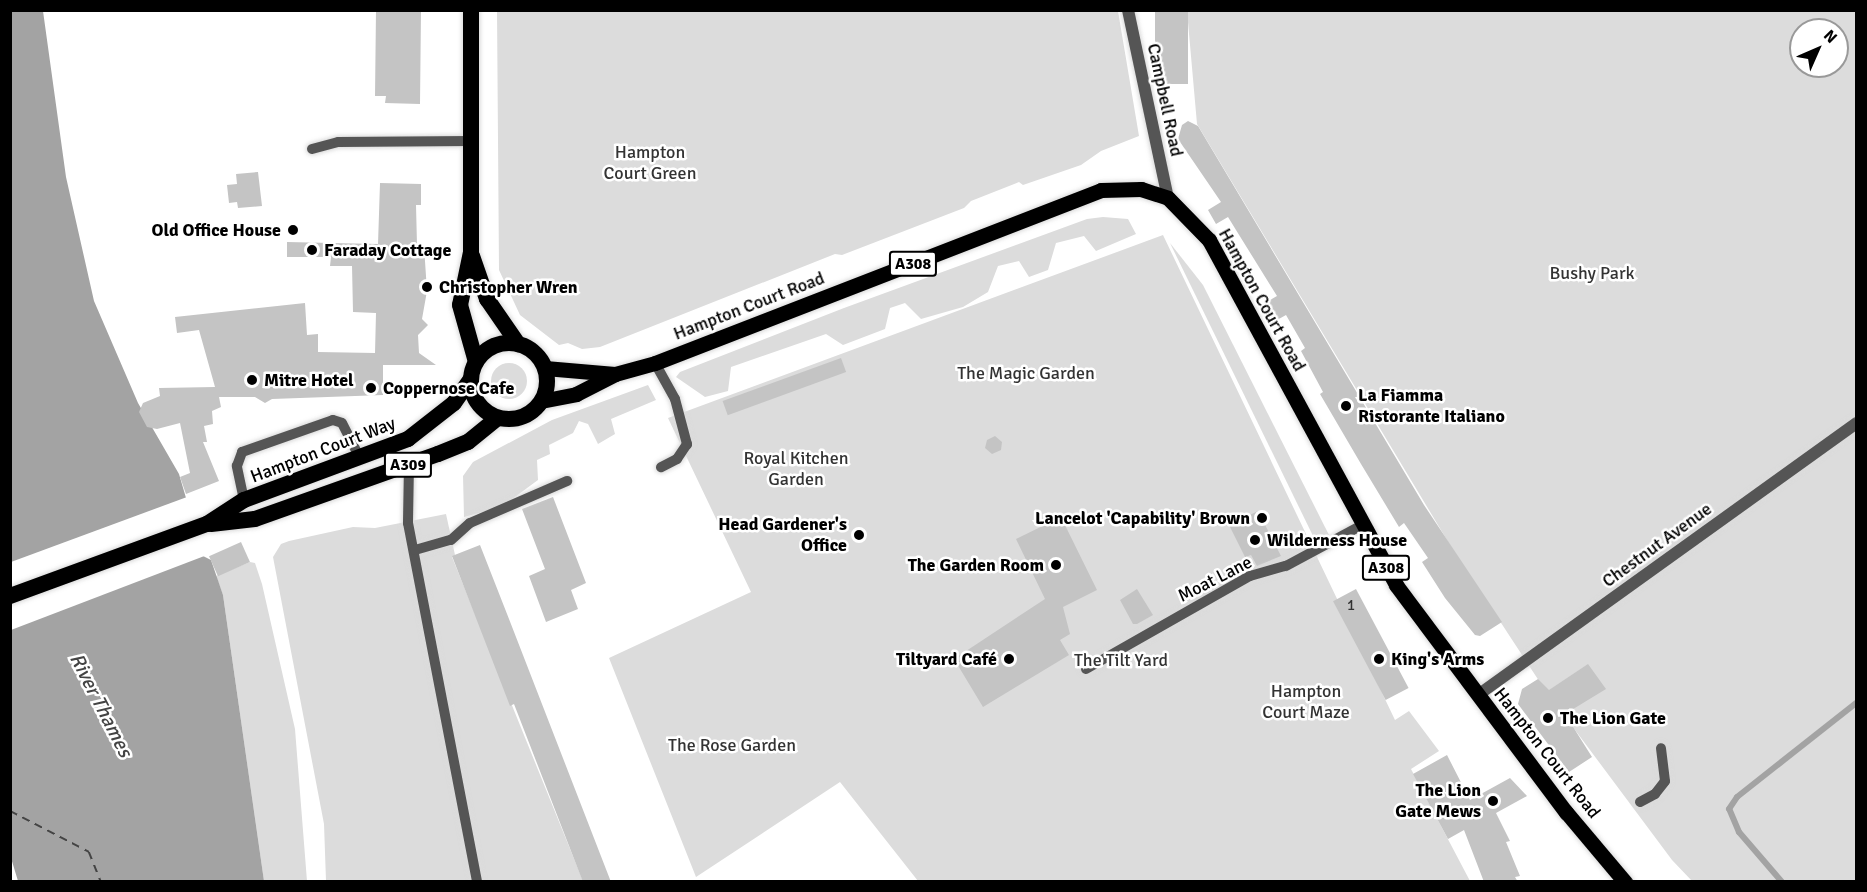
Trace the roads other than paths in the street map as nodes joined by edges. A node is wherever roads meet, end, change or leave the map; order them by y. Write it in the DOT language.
graph roads {
  1 [pos="471,10"];
  2 [pos="1128,10"];
  3 [pos="471,141"];
  4 [pos="312,149"];
  5 [pos="1168,198"];
  6 [pos="471,252"];
  7 [pos="518,344"];
  8 [pos="476,362"];
  9 [pos="655,363"];
  10 [pos="545,368"];
  11 [pos="615,374"];
  12 [pos="471,379"];
  13 [pos="542,401"];
  14 [pos="498,418"];
  15 [pos="1857,423"];
  16 [pos="360,458"];
  17 [pos="409,464"];
  18 [pos="661,467"];
  19 [pos="567,481"];
  20 [pos="244,500"];
  21 [pos="1362,525"];
  22 [pos="202,526"];
  23 [pos="415,550"];
  24 [pos="10,596"];
  25 [pos="1086,669"];
  26 [pos="1478,695"];
  27 [pos="1661,748"];
  28 [pos="1640,802"];
  29 [pos="477,882"];
  30 [pos="1625,882"];
  1 -- 3 [label="highway"];
  2 -- 5 [label="street, Campbell Road"];
  3 -- 4 [label="lane"];
  3 -- 6 [label="highway"];
  5 -- 9 [label="main road, Hampton Court Road / A308"];
  5 -- 21 [label="main road, Hampton Court Road / A308"];
  6 -- 7 [label="highway"];
  6 -- 8 [label="highway"];
  7 -- 8 [label="highway"];
  7 -- 10 [label="highway"];
  8 -- 12 [label="highway"];
  9 -- 11 [label="main road, Hampton Court Road / A308"];
  9 -- 18 [label="lane"];
  10 -- 11 [label="main road, Hampton Court Road / A308"];
  10 -- 13 [label="highway"];
  11 -- 13 [label="main road, Hampton Court Road / A308"];
  12 -- 14 [label="highway"];
  12 -- 16 [label="highway, Hampton Court Way / A309"];
  13 -- 14 [label="highway"];
  14 -- 17 [label="highway, A309"];
  15 -- 26 [label="street, Chestnut Avenue"];
  16 -- 20 [label="highway, Hampton Court Way / A309"];
  16 -- 20 [label="lane"];
  17 -- 22 [label="highway, A309"];
  17 -- 23 [label="lane"];
  19 -- 23 [label="lane"];
  20 -- 22 [label="highway, Hampton Court Way / A309"];
  21 -- 25 [label="lane, Moat Lane"];
  21 -- 26 [label="main road, Hampton Court Road / A308"];
  22 -- 24 [label="highway, A309"];
  23 -- 29 [label="lane"];
  26 -- 30 [label="main road, Hampton Court Road / A308"];
  27 -- 28 [label="lane"];
}
